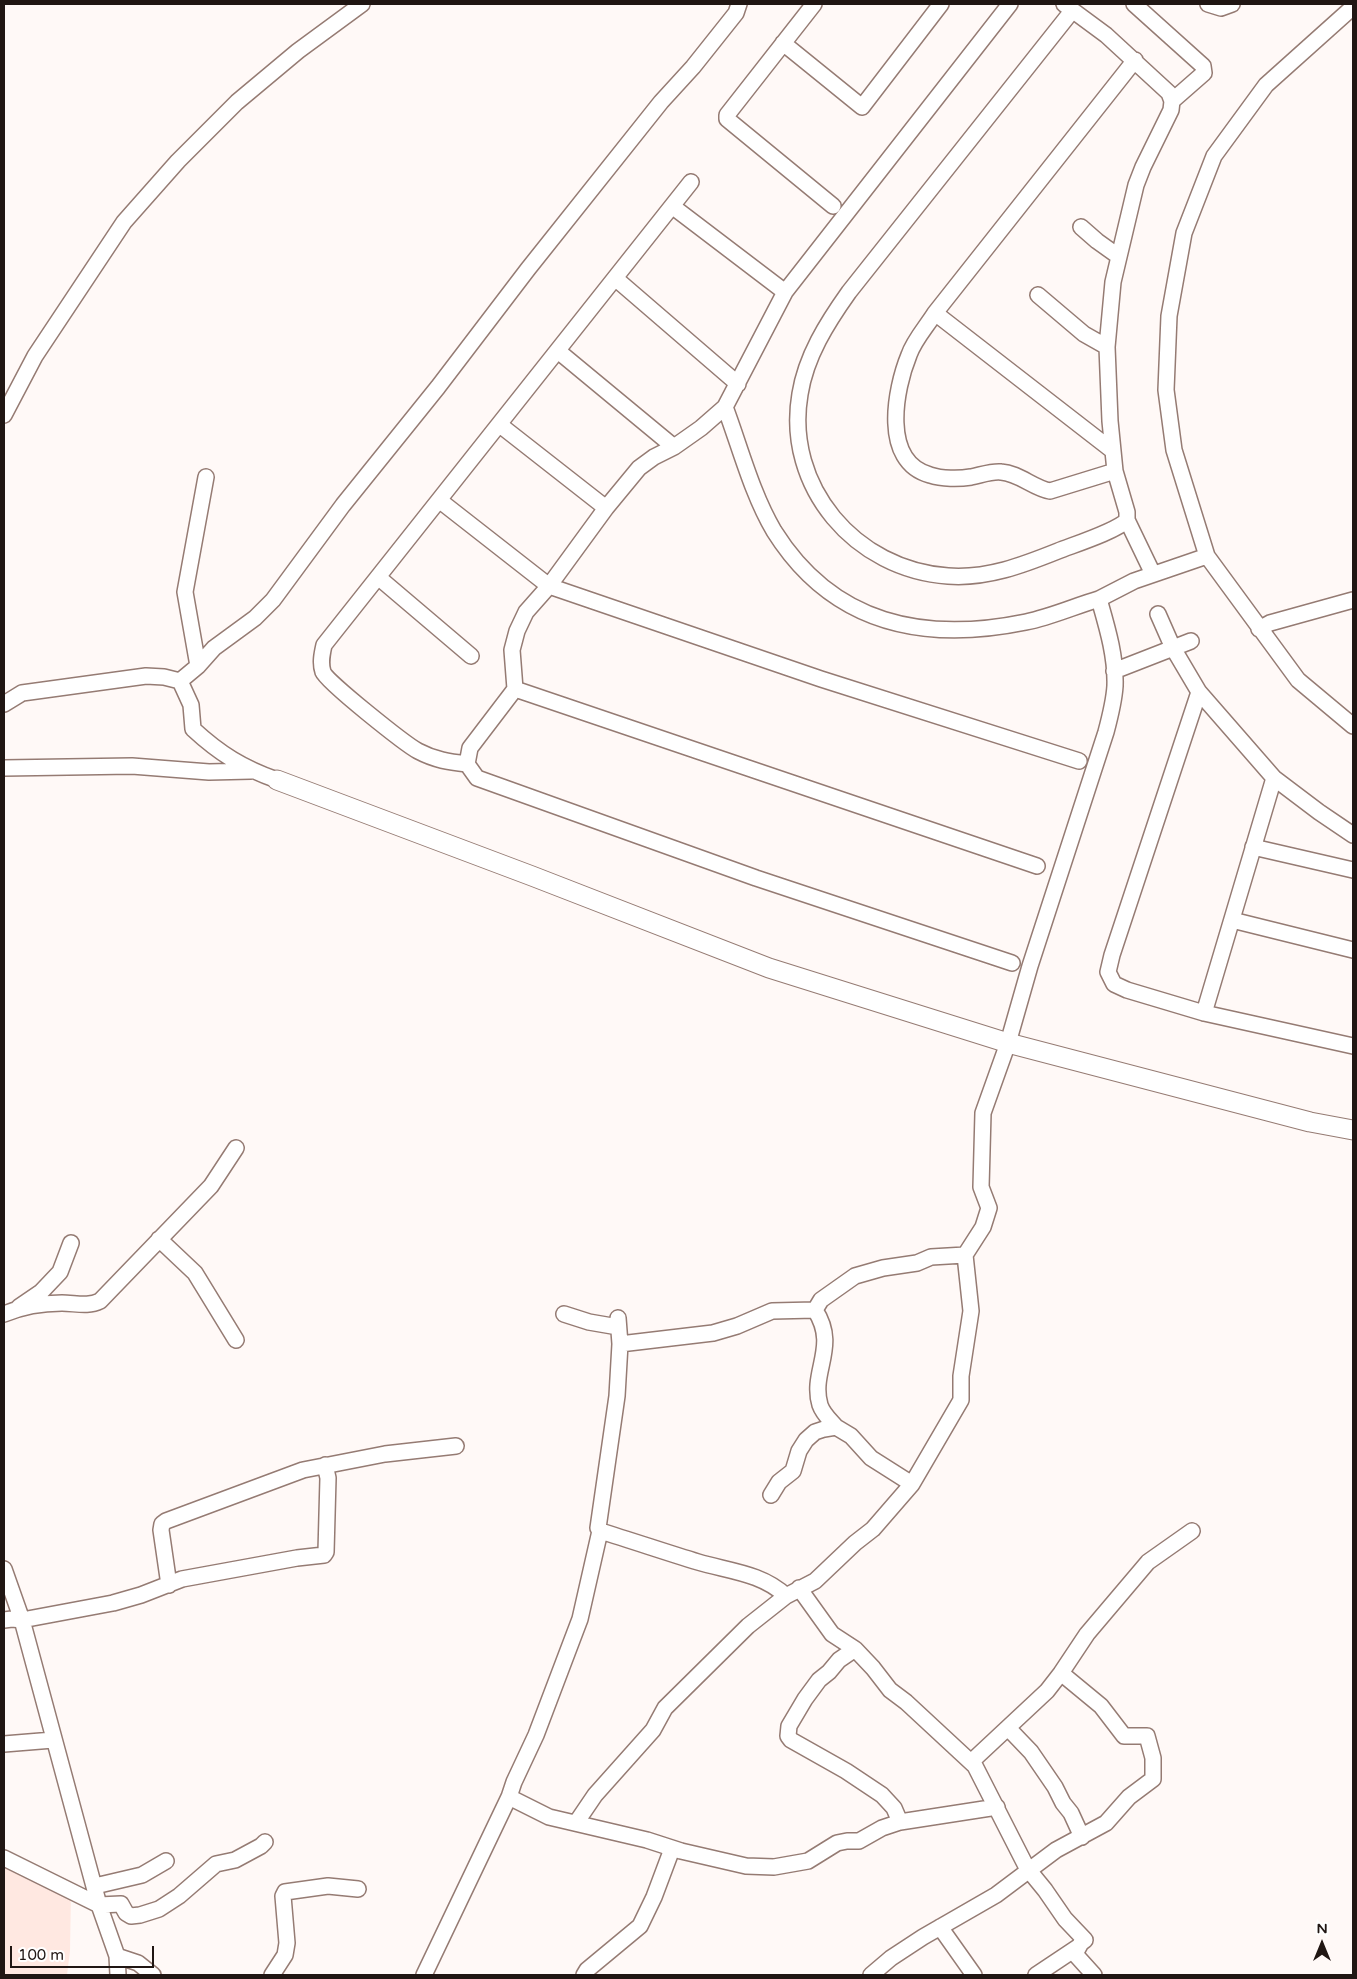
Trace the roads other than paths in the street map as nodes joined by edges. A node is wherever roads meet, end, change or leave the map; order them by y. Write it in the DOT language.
graph roads {
  1 [pos="362,4"];
  2 [pos="739,4"];
  3 [pos="814,4"];
  4 [pos="941,4"];
  5 [pos="1010,4"];
  6 [pos="1134,4"];
  7 [pos="1208,4"];
  8 [pos="1232,4"];
  9 [pos="1353,6"];
  10 [pos="1068,7"];
  11 [pos="783,43"];
  12 [pos="1135,60"];
  13 [pos="1172,101"];
  14 [pos="691,182"];
  15 [pos="672,206"];
  16 [pos="833,206"];
  17 [pos="1081,226"];
  18 [pos="1118,256"];
  19 [pos="615,278"];
  20 [pos="785,292"];
  21 [pos="1038,296"];
  22 [pos="935,313"];
  23 [pos="1107,347"];
  24 [pos="558,351"];
  25 [pos="738,384"];
  26 [pos="726,407"];
  27 [pos="4,415"];
  28 [pos="500,425"];
  29 [pos="674,447"];
  30 [pos="1113,451"];
  31 [pos="1115,471"];
  32 [pos="206,477"];
  33 [pos="438,500"];
  34 [pos="606,508"];
  35 [pos="1127,520"];
  36 [pos="1207,556"];
  37 [pos="1153,574"];
  38 [pos="378,577"];
  39 [pos="549,586"];
  40 [pos="1099,599"];
  41 [pos="1353,600"];
  42 [pos="1158,614"];
  43 [pos="1259,628"];
  44 [pos="1191,641"];
  45 [pos="1172,648"];
  46 [pos="471,656"];
  47 [pos="198,666"];
  48 [pos="1114,671"];
  49 [pos="180,681"];
  50 [pos="515,689"];
  51 [pos="1198,692"];
  52 [pos="4,704"];
  53 [pos="1353,726"];
  54 [pos="1079,761"];
  55 [pos="467,764"];
  56 [pos="4,768"];
  57 [pos="251,771"];
  58 [pos="1274,778"];
  59 [pos="277,780"];
  60 [pos="1353,835"];
  61 [pos="1253,847"];
  62 [pos="1037,866"];
  63 [pos="1353,870"];
  64 [pos="1232,920"];
  65 [pos="1353,950"];
  66 [pos="1012,964"];
  67 [pos="1204,1013"];
  68 [pos="1008,1043"];
  69 [pos="1353,1046"];
  70 [pos="1353,1130"];
  71 [pos="236,1148"];
  72 [pos="158,1239"];
  73 [pos="71,1243"];
  74 [pos="965,1255"];
  75 [pos="18,1308"];
  76 [pos="815,1310"];
  77 [pos="4,1314"];
  78 [pos="564,1314"];
  79 [pos="236,1340"];
  80 [pos="620,1344"];
  81 [pos="836,1427"];
  82 [pos="456,1446"];
  83 [pos="325,1465"];
  84 [pos="912,1484"];
  85 [pos="771,1495"];
  86 [pos="600,1531"];
  87 [pos="1192,1531"];
  88 [pos="4,1569"];
  89 [pos="169,1585"];
  90 [pos="799,1588"];
  91 [pos="786,1596"];
  92 [pos="4,1620"];
  93 [pos="22,1620"];
  94 [pos="855,1649"];
  95 [pos="1061,1673"];
  96 [pos="1008,1728"];
  97 [pos="53,1740"];
  98 [pos="4,1744"];
  99 [pos="971,1762"];
  100 [pos="509,1797"];
  101 [pos="997,1807"];
  102 [pos="900,1822"];
  103 [pos="576,1823"];
  104 [pos="1082,1837"];
  105 [pos="265,1842"];
  106 [pos="672,1848"];
  107 [pos="4,1858"];
  108 [pos="166,1861"];
  109 [pos="1030,1871"];
  110 [pos="95,1886"];
  111 [pos="358,1889"];
  112 [pos="99,1905"];
  113 [pos="940,1927"];
  114 [pos="1078,1948"];
  115 [pos="117,1956"];
  116 [pos="118,1975"];
  117 [pos="153,1975"];
  118 [pos="272,1975"];
  119 [pos="424,1975"];
  120 [pos="584,1975"];
  121 [pos="871,1975"];
  122 [pos="974,1975"];
  123 [pos="1036,1975"];
  124 [pos="1094,1975"];
  1 -- 27 [label="street"];
  2 -- 47 [label="street"];
  3 -- 11 [label="street"];
  4 -- 11 [label="street"];
  5 -- 20 [label="street"];
  6 -- 13 [label="street"];
  7 -- 8 [label="street"];
  9 -- 36 [label="street"];
  10 -- 12 [label="street"];
  10 -- 35 [label="street"];
  11 -- 16 [label="street"];
  12 -- 13 [label="street"];
  12 -- 22 [label="street"];
  13 -- 18 [label="street"];
  14 -- 15 [label="street"];
  15 -- 19 [label="street"];
  15 -- 20 [label="street"];
  17 -- 18 [label="street"];
  18 -- 23 [label="street"];
  19 -- 24 [label="street"];
  19 -- 25 [label="street"];
  20 -- 25 [label="street"];
  21 -- 23 [label="street"];
  22 -- 30 [label="street"];
  22 -- 31 [label="street"];
  23 -- 30 [label="street"];
  24 -- 28 [label="street"];
  24 -- 29 [label="street"];
  25 -- 26 [label="street"];
  26 -- 29 [label="street"];
  26 -- 40 [label="street"];
  28 -- 33 [label="street"];
  28 -- 34 [label="street"];
  29 -- 34 [label="street"];
  30 -- 31 [label="street"];
  31 -- 35 [label="street"];
  32 -- 47 [label="street"];
  33 -- 38 [label="street"];
  33 -- 39 [label="street"];
  34 -- 39 [label="street"];
  35 -- 37 [label="street"];
  36 -- 37 [label="street"];
  36 -- 43 [label="street"];
  37 -- 40 [label="street"];
  38 -- 46 [label="street"];
  38 -- 55 [label="street"];
  39 -- 50 [label="street"];
  39 -- 54 [label="street"];
  40 -- 48 [label="street"];
  41 -- 43 [label="street"];
  42 -- 45 [label="street"];
  43 -- 53 [label="street"];
  44 -- 45 [label="street"];
  45 -- 48 [label="street"];
  45 -- 51 [label="street"];
  47 -- 49 [label="street"];
  48 -- 68 [label="street"];
  49 -- 52 [label="street"];
  49 -- 57 [label="street"];
  50 -- 55 [label="street"];
  50 -- 62 [label="street"];
  51 -- 58 [label="street"];
  51 -- 67 [label="street"];
  55 -- 66 [label="street"];
  56 -- 57 [label="street"];
  57 -- 59 [label="street"];
  58 -- 60 [label="street"];
  58 -- 61 [label="street"];
  59 -- 68 [label="main road"];
  61 -- 63 [label="street"];
  61 -- 64 [label="street"];
  64 -- 65 [label="street"];
  64 -- 67 [label="street"];
  67 -- 69 [label="street"];
  68 -- 70 [label="main road"];
  68 -- 74 [label="street"];
  71 -- 72 [label="street"];
  72 -- 75 [label="street"];
  72 -- 79 [label="street"];
  73 -- 75 [label="street"];
  74 -- 76 [label="street"];
  74 -- 84 [label="street"];
  75 -- 77 [label="street"];
  76 -- 80 [label="street"];
  76 -- 81 [label="street"];
  78 -- 80 [label="street"];
  80 -- 86 [label="street"];
  81 -- 84 [label="street"];
  81 -- 85 [label="street"];
  82 -- 83 [label="street"];
  83 -- 89 [label="street"];
  83 -- 89 [label="street"];
  84 -- 90 [label="street"];
  86 -- 91 [label="street"];
  86 -- 100 [label="street"];
  87 -- 95 [label="street"];
  88 -- 93 [label="street"];
  89 -- 93 [label="street"];
  90 -- 91 [label="street"];
  90 -- 94 [label="street"];
  91 -- 103 [label="street"];
  92 -- 93 [label="street"];
  93 -- 97 [label="street"];
  94 -- 99 [label="street"];
  94 -- 102 [label="street"];
  95 -- 96 [label="street"];
  95 -- 104 [label="street"];
  96 -- 99 [label="street"];
  96 -- 104 [label="street"];
  97 -- 98 [label="street"];
  97 -- 110 [label="street"];
  99 -- 101 [label="street"];
  100 -- 103 [label="street"];
  100 -- 119 [label="street"];
  101 -- 102 [label="street"];
  101 -- 109 [label="street"];
  102 -- 106 [label="street"];
  103 -- 106 [label="street"];
  104 -- 109 [label="street"];
  105 -- 112 [label="street"];
  106 -- 120 [label="street"];
  107 -- 112 [label="street"];
  108 -- 110 [label="street"];
  109 -- 113 [label="street"];
  109 -- 114 [label="street"];
  110 -- 112 [label="street"];
  111 -- 118 [label="street"];
  112 -- 115 [label="street"];
  113 -- 121 [label="street"];
  113 -- 122 [label="street"];
  114 -- 123 [label="street"];
  114 -- 124 [label="street"];
  115 -- 116 [label="street"];
  115 -- 117 [label="street"];
}
